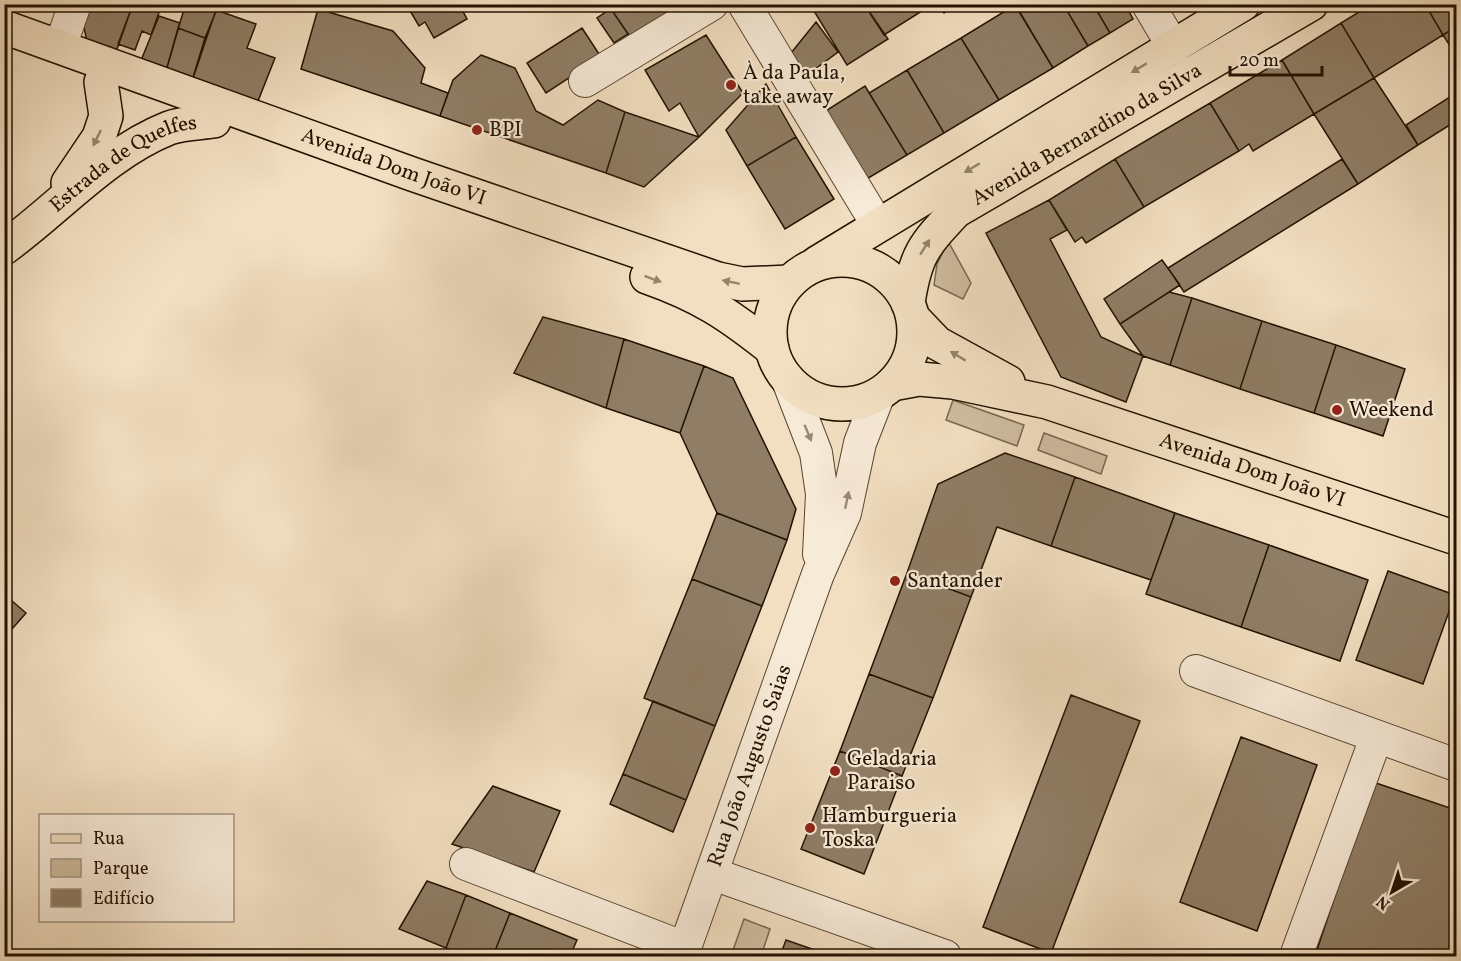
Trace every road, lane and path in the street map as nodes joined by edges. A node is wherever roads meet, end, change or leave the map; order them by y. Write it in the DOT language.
graph roads {
  1 [pos="75,4"];
  2 [pos="712,4"];
  3 [pos="744,4"];
  4 [pos="1148,4"];
  5 [pos="1243,4"];
  6 [pos="1311,4"];
  7 [pos="4,27"];
  8 [pos="4,47"];
  9 [pos="60,47"];
  10 [pos="1173,48"];
  11 [pos="585,81"];
  12 [pos="101,82"];
  13 [pos="214,121"];
  14 [pos="41,221"];
  15 [pos="877,224"];
  16 [pos="4,248"];
  17 [pos="817,264"];
  18 [pos="789,282"];
  19 [pos="911,311"];
  20 [pos="772,348"];
  21 [pos="787,378"];
  22 [pos="886,389"];
  23 [pos="1047,402"];
  24 [pos="1456,538"];
  25 [pos="819,574"];
  26 [pos="1196,671"];
  27 [pos="1376,738"];
  28 [pos="1456,765"];
  29 [pos="466,864"];
  30 [pos="712,874"];
  31 [pos="684,952"];
  32 [pos="945,957"];
  33 [pos="1296,957"];
  1 -- 9 [label="street"];
  2 -- 11 [label="street"];
  3 -- 15 [label="street"];
  4 -- 10 [label="street"];
  5 -- 10 [label="main road, Avenida Bernardino da Silva"];
  19 -- 6 [label="main road, Avenida Bernardino da Silva, one-way"];
  7 -- 9 [label="main road, Avenida Dom João VI"];
  8 -- 12 [label="main road, Avenida Dom João VI"];
  18 -- 9 [label="main road, Avenida Dom João VI, one-way"];
  10 -- 15 [label="main road, Avenida Bernardino da Silva, one-way"];
  12 -- 13 [label="main road, Avenida Dom João VI"];
  12 -- 14 [label="main road, Estrada de Quelfes, one-way"];
  13 -- 14 [label="main road, Estrada de Quelfes"];
  13 -- 20 [label="main road, Avenida Dom João VI, one-way"];
  14 -- 16 [label="main road, Estrada de Quelfes"];
  15 -- 17 [label="main road, Avenida Bernardino da Silva"];
  17 -- 18 [label="main road"];
  17 -- 19 [label="main road"];
  18 -- 20 [label="main road"];
  19 -- 22 [label="main road"];
  23 -- 19 [label="main road, Avenida Dom João VI, one-way"];
  20 -- 21 [label="main road"];
  21 -- 22 [label="main road"];
  21 -- 25 [label="street, one-way"];
  22 -- 23 [label="main road, Avenida Dom João VI"];
  25 -- 22 [label="street, one-way"];
  23 -- 24 [label="main road, Avenida Dom João VI"];
  25 -- 30 [label="street, Rua João Augusto Saias"];
  26 -- 27 [label="street"];
  27 -- 28 [label="street"];
  27 -- 33 [label="street"];
  29 -- 31 [label="street"];
  30 -- 31 [label="street, Rua João Augusto Saias"];
  30 -- 32 [label="street"];
}
